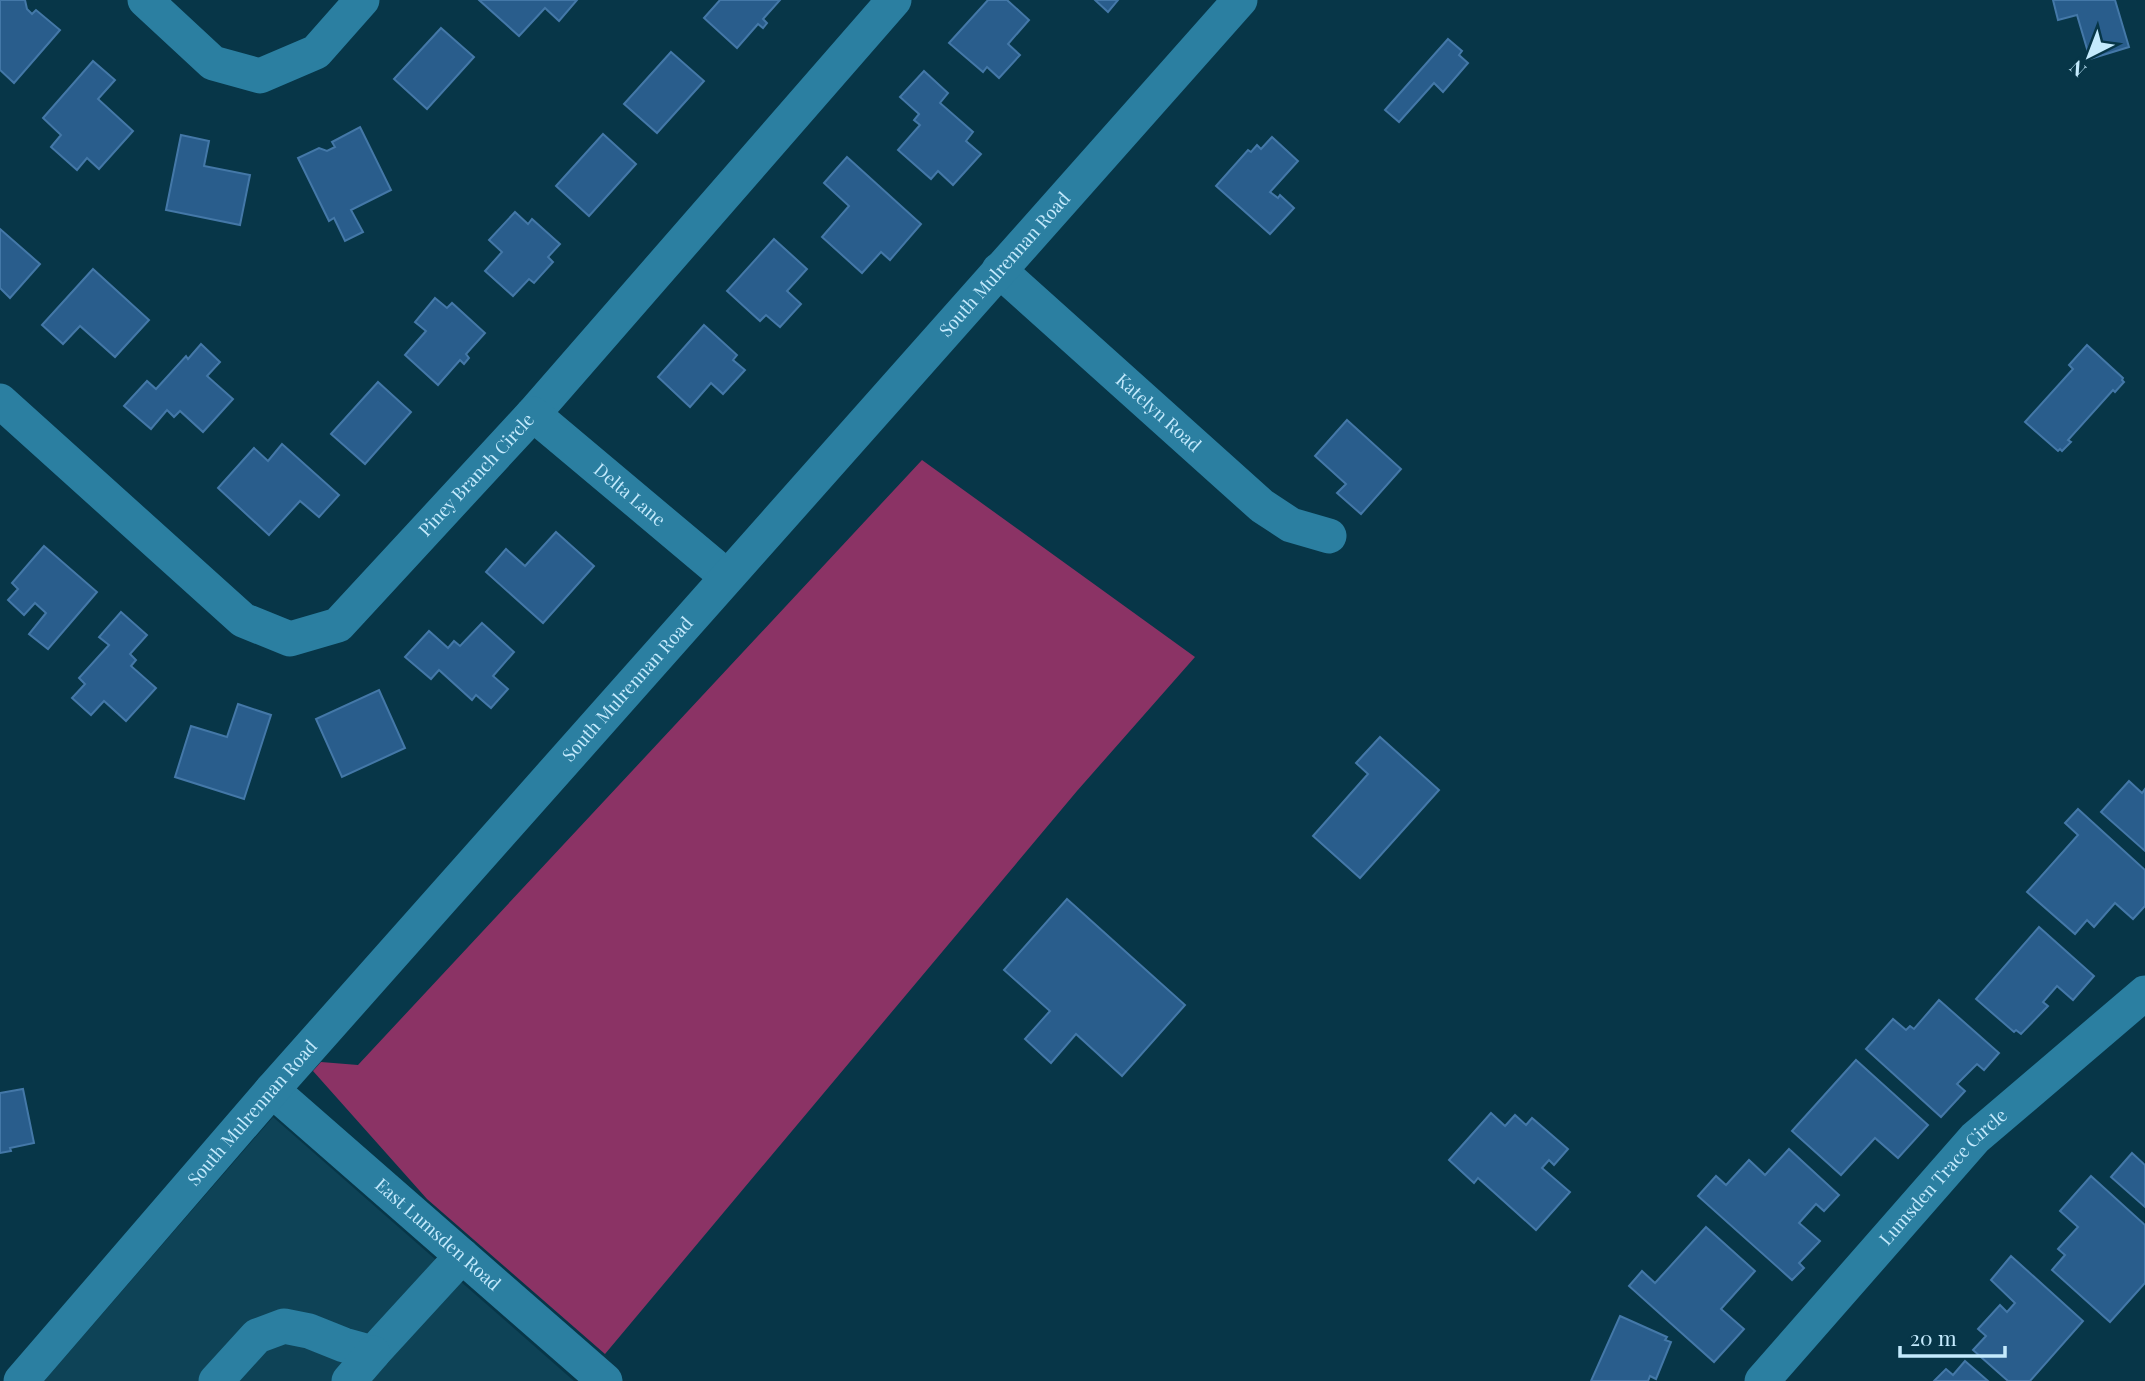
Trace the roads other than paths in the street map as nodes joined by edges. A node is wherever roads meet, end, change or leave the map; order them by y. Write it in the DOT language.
graph roads {
  1 [pos="145,0"];
  2 [pos="362,0"];
  3 [pos="894,0"];
  4 [pos="1240,0"];
  5 [pos="999,270"];
  6 [pos="0,401"];
  7 [pos="533,414"];
  8 [pos="1329,536"];
  9 [pos="726,576"];
  10 [pos="2145,992"];
  11 [pos="272,1090"];
  12 [pos="462,1256"];
  13 [pos="373,1353"];
  14 [pos="21,1381"];
  15 [pos="216,1381"];
  16 [pos="349,1381"];
  17 [pos="605,1381"];
  18 [pos="1762,1381"];
  1 -- 2 [label="street"];
  3 -- 7 [label="street, Piney Branch Circle"];
  4 -- 5 [label="street, South Mulrennan Road"];
  5 -- 8 [label="street, Katelyn Road"];
  5 -- 9 [label="street, South Mulrennan Road"];
  6 -- 7 [label="street, Piney Branch Circle"];
  7 -- 9 [label="street, Delta Lane"];
  9 -- 11 [label="street, South Mulrennan Road"];
  10 -- 18 [label="street, Lumsden Trace Circle"];
  11 -- 12 [label="street, East Lumsden Road"];
  11 -- 14 [label="street, South Mulrennan Road"];
  12 -- 13 [label="street"];
  12 -- 17 [label="street, East Lumsden Road"];
  13 -- 15 [label="street"];
  13 -- 16 [label="street"];
}
